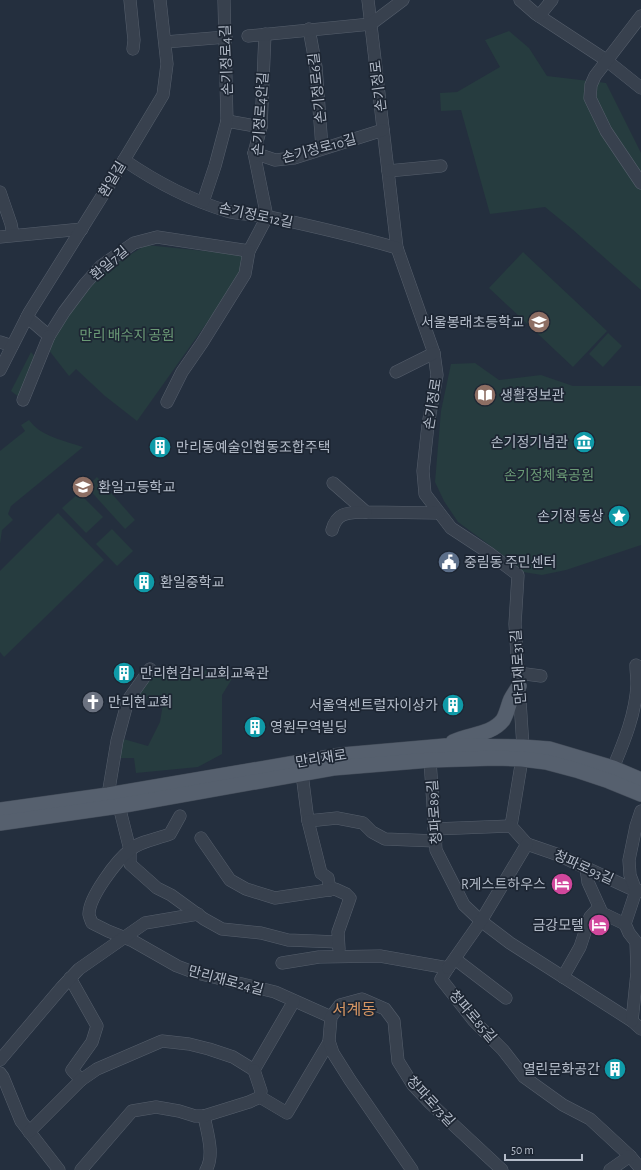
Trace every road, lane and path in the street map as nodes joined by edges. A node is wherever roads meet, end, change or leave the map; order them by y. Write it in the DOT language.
graph roads {
  1 [pos="130,0"];
  2 [pos="160,0"];
  3 [pos="224,0"];
  4 [pos="368,0"];
  5 [pos="403,0"];
  6 [pos="520,0"];
  7 [pos="552,0"];
  8 [pos="539,16"];
  9 [pos="641,16"];
  10 [pos="371,24"];
  11 [pos="309,30"];
  12 [pos="265,34"];
  13 [pos="248,36"];
  14 [pos="226,37"];
  15 [pos="164,42"];
  16 [pos="133,49"];
  17 [pos="606,60"];
  18 [pos="641,88"];
  19 [pos="228,121"];
  20 [pos="260,127"];
  21 [pos="383,130"];
  22 [pos="322,148"];
  23 [pos="254,153"];
  24 [pos="124,160"];
  25 [pos="441,166"];
  26 [pos="388,171"];
  27 [pos="641,184"];
  28 [pos="0,192"];
  29 [pos="203,202"];
  30 [pos="267,217"];
  31 [pos="82,229"];
  32 [pos="13,235"];
  33 [pos="0,237"];
  34 [pos="397,248"];
  35 [pos="249,252"];
  36 [pos="27,317"];
  37 [pos="49,336"];
  38 [pos="0,342"];
  39 [pos="12,346"];
  40 [pos="434,353"];
  41 [pos="0,370"];
  42 [pos="396,372"];
  43 [pos="23,400"];
  44 [pos="167,402"];
  45 [pos="333,483"];
  46 [pos="366,512"];
  47 [pos="439,513"];
  48 [pos="332,530"];
  49 [pos="518,575"];
  50 [pos="641,668"];
  51 [pos="150,669"];
  52 [pos="541,676"];
  53 [pos="519,680"];
  54 [pos="445,746"];
  55 [pos="523,753"];
  56 [pos="474,759"];
  57 [pos="430,760"];
  58 [pos="613,768"];
  59 [pos="302,774"];
  60 [pos="641,780"];
  61 [pos="641,794"];
  62 [pos="108,795"];
  63 [pos="119,806"];
  64 [pos="0,810"];
  65 [pos="641,812"];
  66 [pos="180,816"];
  67 [pos="308,821"];
  68 [pos="0,823"];
  69 [pos="510,826"];
  70 [pos="434,829"];
  71 [pos="201,838"];
  72 [pos="436,841"];
  73 [pos="527,844"];
  74 [pos="130,850"];
  75 [pos="586,868"];
  76 [pos="330,890"];
  77 [pos="638,891"];
  78 [pos="599,907"];
  79 [pos="198,914"];
  80 [pos="481,922"];
  81 [pos="625,924"];
  82 [pos="128,939"];
  83 [pos="338,942"];
  84 [pos="639,942"];
  85 [pos="340,957"];
  86 [pos="282,963"];
  87 [pos="451,964"];
  88 [pos="563,977"];
  89 [pos="70,978"];
  90 [pos="506,998"];
  91 [pos="294,1001"];
  92 [pos="331,1017"];
  93 [pos="636,1025"];
  94 [pos="329,1042"];
  95 [pos="0,1060"];
  96 [pos="254,1070"];
  97 [pos="0,1073"];
  98 [pos="81,1080"];
  99 [pos="260,1097"];
  100 [pos="204,1116"];
  101 [pos="29,1132"];
  102 [pos="630,1156"];
  103 [pos="59,1170"];
  104 [pos="81,1170"];
  105 [pos="206,1170"];
  106 [pos="412,1170"];
  107 [pos="502,1170"];
  108 [pos="610,1170"];
  109 [pos="641,1170"];
  1 -- 16 [label="street"];
  2 -- 15 [label="street, 환일길"];
  3 -- 14 [label="street, 손기정로4길"];
  4 -- 10 [label="street, 손기정로"];
  5 -- 10 [label="street"];
  6 -- 8 [label="street"];
  7 -- 8 [label="street"];
  8 -- 17 [label="street"];
  9 -- 17 [label="street"];
  10 -- 11 [label="street"];
  10 -- 21 [label="street, 손기정로"];
  11 -- 12 [label="street"];
  11 -- 22 [label="street, 손기정로6길"];
  12 -- 13 [label="street"];
  12 -- 20 [label="street, 손기정로4안길"];
  14 -- 15 [label="street"];
  14 -- 19 [label="street, 손기정로4길"];
  15 -- 24 [label="street, 환일길"];
  17 -- 18 [label="street"];
  17 -- 27 [label="street"];
  19 -- 20 [label="street"];
  19 -- 29 [label="street, 손기정로4길"];
  20 -- 23 [label="street, 손기정로4안길"];
  21 -- 22 [label="street, 손기정로10길"];
  21 -- 26 [label="street, 손기정로"];
  22 -- 23 [label="street, 손기정로10길"];
  23 -- 30 [label="street, 손기정로4안길"];
  24 -- 29 [label="street, 손기정로12길"];
  24 -- 31 [label="street, 환일길"];
  25 -- 26 [label="street"];
  26 -- 34 [label="street, 손기정로"];
  28 -- 32 [label="street"];
  29 -- 30 [label="street, 손기정로12길"];
  30 -- 34 [label="street, 손기정로12길"];
  30 -- 35 [label="street"];
  31 -- 32 [label="street"];
  31 -- 36 [label="street, 환일길"];
  32 -- 33 [label="street"];
  34 -- 40 [label="street, 손기정로"];
  35 -- 37 [label="street, 환일7길"];
  35 -- 44 [label="street"];
  36 -- 37 [label="street"];
  36 -- 39 [label="street, 환일길"];
  37 -- 43 [label="street, 환일7길"];
  38 -- 39 [label="street"];
  39 -- 41 [label="street, 환일길"];
  40 -- 42 [label="street"];
  40 -- 47 [label="street, 손기정로"];
  45 -- 46 [label="street"];
  46 -- 47 [label="street"];
  46 -- 48 [label="street"];
  47 -- 49 [label="street, 손기정로"];
  49 -- 53 [label="street, 만리재로31길"];
  50 -- 58 [label="street"];
  51 -- 62 [label="street"];
  52 -- 53 [label="street"];
  53 -- 54 [label="main road"];
  53 -- 55 [label="street, 만리재로31길"];
  54 -- 55 [label="main road, 만리재로"];
  54 -- 56 [label="main road"];
  54 -- 62 [label="main road, 만리재로"];
  55 -- 56 [label="main road, 만리재로"];
  55 -- 58 [label="main road, 만리재로"];
  55 -- 61 [label="main road, 만리재로"];
  55 -- 69 [label="street"];
  56 -- 57 [label="main road, 만리재로"];
  57 -- 59 [label="main road, 만리재로"];
  57 -- 70 [label="street, 청파로89길"];
  58 -- 60 [label="main road, 만리재로"];
  59 -- 63 [label="main road, 만리재로"];
  59 -- 67 [label="street"];
  62 -- 64 [label="main road, 만리재로"];
  63 -- 68 [label="main road, 만리재로"];
  63 -- 74 [label="street"];
  65 -- 77 [label="street"];
  66 -- 74 [label="street, 만리재로24길"];
  67 -- 72 [label="street"];
  67 -- 76 [label="street"];
  69 -- 70 [label="street"];
  69 -- 73 [label="street, 청파로93길"];
  70 -- 72 [label="street, 청파로89길"];
  71 -- 76 [label="street"];
  72 -- 80 [label="street, 청파로89길"];
  73 -- 75 [label="street, 청파로93길"];
  73 -- 80 [label="street"];
  74 -- 79 [label="street"];
  74 -- 82 [label="street, 만리재로24길"];
  75 -- 77 [label="street, 청파로93길"];
  75 -- 78 [label="street"];
  76 -- 83 [label="street"];
  77 -- 81 [label="street"];
  78 -- 81 [label="street"];
  78 -- 88 [label="street"];
  79 -- 82 [label="street"];
  79 -- 83 [label="street"];
  80 -- 87 [label="street"];
  80 -- 88 [label="street, 청파로89길"];
  81 -- 84 [label="street"];
  82 -- 89 [label="street"];
  82 -- 91 [label="street, 만리재로24길"];
  83 -- 85 [label="street"];
  84 -- 93 [label="street"];
  85 -- 86 [label="street, 청파로85길"];
  85 -- 87 [label="street, 청파로85길"];
  87 -- 90 [label="street"];
  87 -- 102 [label="street, 청파로85길"];
  88 -- 93 [label="street, 청파로89길"];
  89 -- 95 [label="street"];
  89 -- 98 [label="street"];
  91 -- 92 [label="street, 만리재로24길"];
  91 -- 96 [label="street"];
  92 -- 94 [label="street"];
  92 -- 107 [label="street, 청파로73길"];
  94 -- 99 [label="street"];
  94 -- 106 [label="street"];
  96 -- 98 [label="street"];
  96 -- 99 [label="street"];
  97 -- 101 [label="street"];
  98 -- 101 [label="street"];
  99 -- 100 [label="street"];
  100 -- 104 [label="street"];
  100 -- 105 [label="street"];
  101 -- 103 [label="street"];
  102 -- 108 [label="street"];
  102 -- 109 [label="street, 청파로85길"];
}
